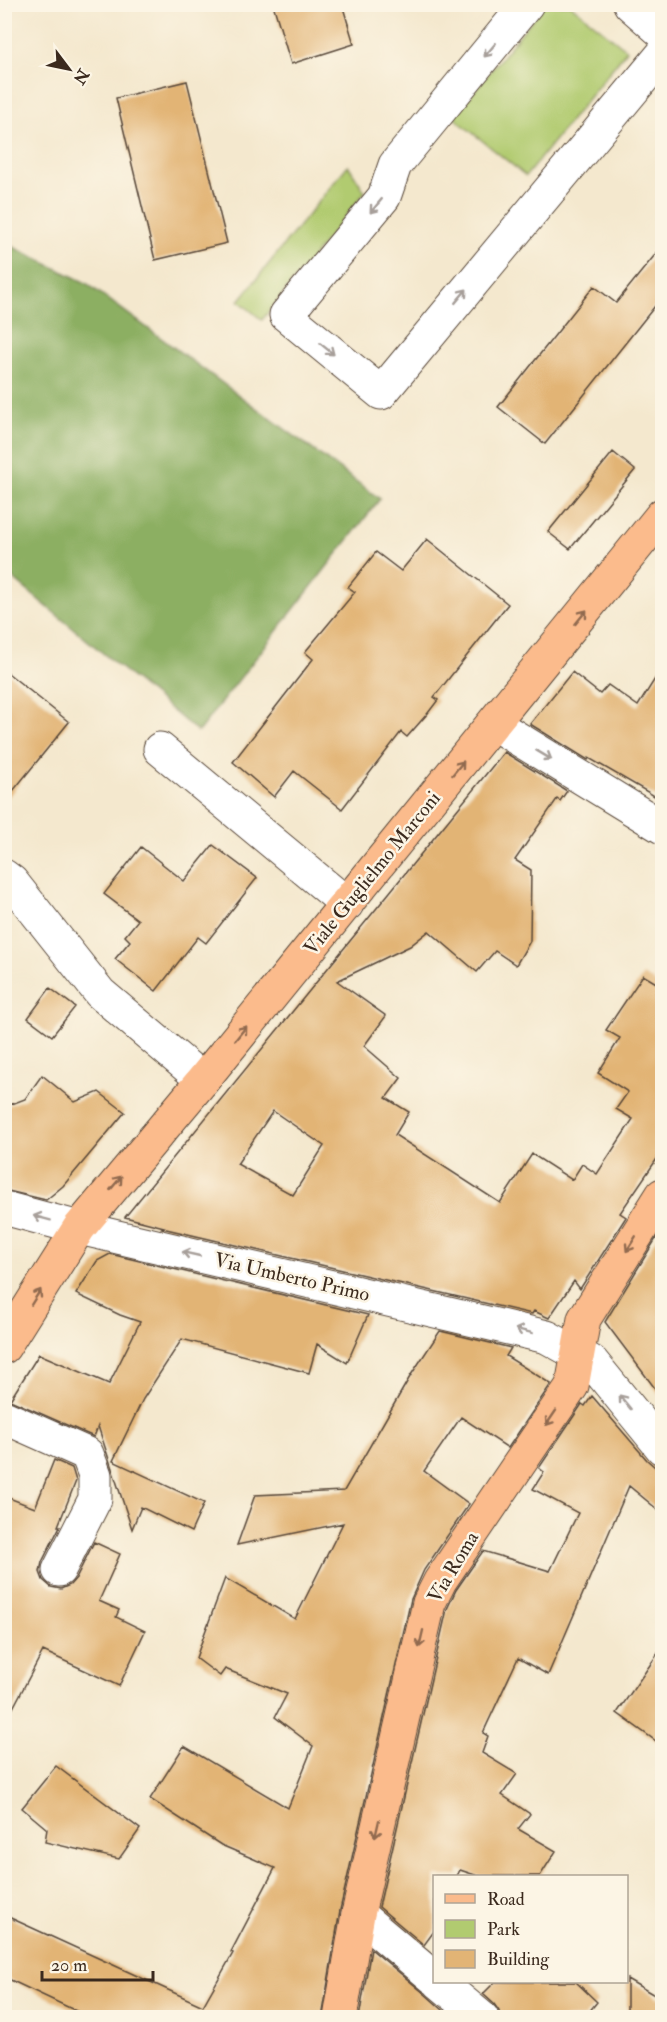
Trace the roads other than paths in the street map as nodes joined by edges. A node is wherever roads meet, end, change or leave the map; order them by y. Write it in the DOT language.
graph roads {
  1 [pos="527,4"];
  2 [pos="630,4"];
  3 [pos="663,32"];
  4 [pos="663,55"];
  5 [pos="663,515"];
  6 [pos="494,724"];
  7 [pos="160,749"];
  8 [pos="663,827"];
  9 [pos="4,876"];
  10 [pos="347,904"];
  11 [pos="203,1080"];
  12 [pos="4,1208"];
  13 [pos="658,1212"];
  14 [pos="79,1228"];
  15 [pos="4,1347"];
  16 [pos="577,1354"];
  17 [pos="4,1417"];
  18 [pos="663,1448"];
  19 [pos="59,1570"];
  20 [pos="358,1914"];
  21 [pos="433,1976"];
  22 [pos="440,1983"];
  23 [pos="340,2018"];
  24 [pos="482,2018"];
  1 -- 4 [label="street, one-way"];
  2 -- 3 [label="street"];
  6 -- 5 [label="main road, Viale Guglielmo Marconi, one-way"];
  6 -- 8 [label="street, one-way"];
  10 -- 6 [label="main road, Viale Guglielmo Marconi, one-way"];
  7 -- 10 [label="street"];
  9 -- 11 [label="street"];
  11 -- 10 [label="main road, Viale Guglielmo Marconi, one-way"];
  14 -- 11 [label="main road, Viale Guglielmo Marconi, one-way"];
  14 -- 12 [label="street, Via Umberto Primo, one-way"];
  13 -- 16 [label="main road, Via Roma, one-way"];
  15 -- 14 [label="main road, Viale Guglielmo Marconi, one-way"];
  16 -- 14 [label="street, Via Umberto Primo, one-way"];
  18 -- 16 [label="street, Via Umberto Primo, one-way"];
  16 -- 20 [label="main road, Via Roma, one-way"];
  17 -- 19 [label="street"];
  20 -- 21 [label="street"];
  20 -- 23 [label="main road, Via Roma"];
  22 -- 24 [label="street"];
}
